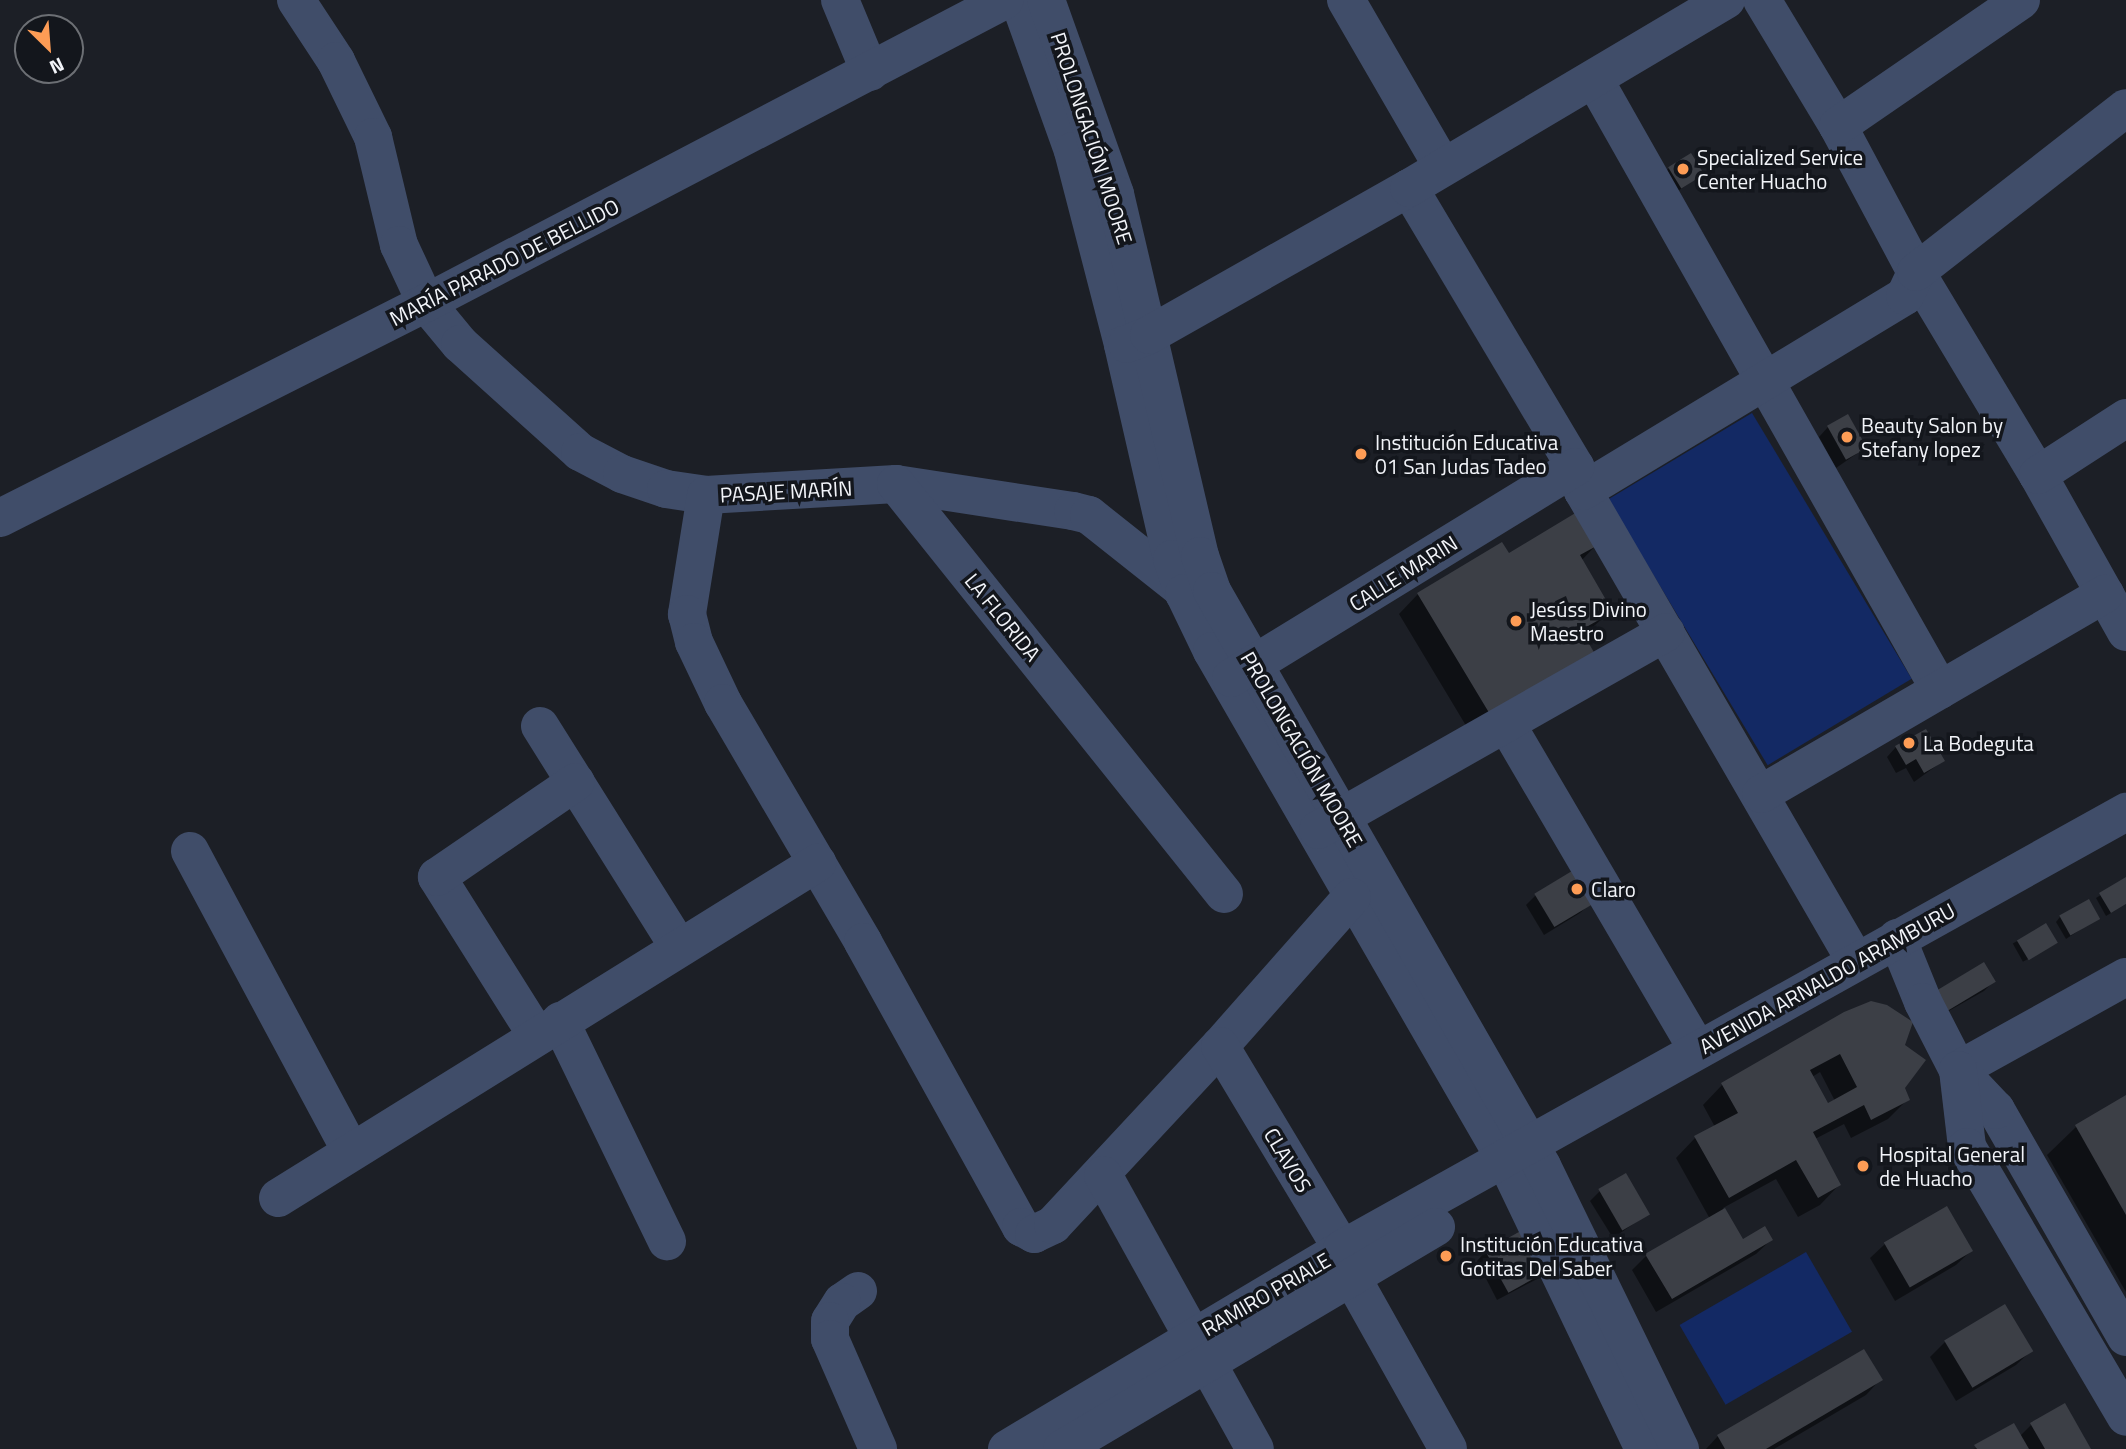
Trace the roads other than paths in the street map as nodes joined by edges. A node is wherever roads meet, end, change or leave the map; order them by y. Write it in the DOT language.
graph roads {
  1 [pos="296,0"];
  2 [pos="840,0"];
  3 [pos="1005,0"];
  4 [pos="1019,0"];
  5 [pos="1046,0"];
  6 [pos="1726,0"];
  7 [pos="1762,0"];
  8 [pos="2021,0"];
  9 [pos="1354,3"];
  10 [pos="870,72"];
  11 [pos="1594,79"];
  12 [pos="2126,108"];
  13 [pos="1838,126"];
  14 [pos="1443,167"];
  15 [pos="1409,188"];
  16 [pos="1916,272"];
  17 [pos="426,303"];
  18 [pos="1136,340"];
  19 [pos="1762,381"];
  20 [pos="2126,418"];
  21 [pos="2038,475"];
  22 [pos="1579,479"];
  23 [pos="896,484"];
  24 [pos="706,495"];
  25 [pos="0,518"];
  26 [pos="1198,592"];
  27 [pos="2105,594"];
  28 [pos="1666,632"];
  29 [pos="2126,632"];
  30 [pos="1242,672"];
  31 [pos="1940,690"];
  32 [pos="1507,725"];
  33 [pos="540,726"];
  34 [pos="576,782"];
  35 [pos="1761,794"];
  36 [pos="2126,812"];
  37 [pos="1328,824"];
  38 [pos="190,851"];
  39 [pos="817,863"];
  40 [pos="1224,894"];
  41 [pos="1352,897"];
  42 [pos="1897,938"];
  43 [pos="680,947"];
  44 [pos="1856,962"];
  45 [pos="2126,977"];
  46 [pos="548,1029"];
  47 [pos="1220,1046"];
  48 [pos="1698,1050"];
  49 [pos="1958,1070"];
  50 [pos="351,1151"];
  51 [pos="1523,1163"];
  52 [pos="1103,1175"];
  53 [pos="278,1198"];
  54 [pos="667,1241"];
  55 [pos="1346,1263"];
  56 [pos="858,1291"];
  57 [pos="2126,1337"];
  58 [pos="1200,1349"];
  59 [pos="2126,1418"];
  60 [pos="878,1449"];
  61 [pos="1007,1449"];
  62 [pos="1062,1449"];
  63 [pos="1255,1449"];
  64 [pos="1448,1449"];
  65 [pos="1644,1449"];
  66 [pos="1680,1449"];
  1 -- 17 [label="street, PASAJE MARÍN"];
  2 -- 10 [label="street"];
  3 -- 10 [label="street, MARÍA PARADO DE BELLIDO"];
  4 -- 18 [label="street, PROLONGACIÓN MOORE"];
  5 -- 18 [label="street, PROLONGACIÓN MOORE"];
  6 -- 11 [label="street"];
  7 -- 13 [label="street"];
  8 -- 13 [label="street"];
  9 -- 14 [label="street"];
  10 -- 17 [label="street, MARÍA PARADO DE BELLIDO"];
  11 -- 14 [label="street"];
  11 -- 19 [label="street"];
  12 -- 16 [label="street, CALLE MARIN"];
  13 -- 16 [label="street"];
  14 -- 15 [label="street"];
  15 -- 18 [label="street"];
  15 -- 22 [label="street"];
  16 -- 19 [label="street, CALLE MARIN"];
  16 -- 21 [label="street"];
  17 -- 24 [label="street, PASAJE MARÍN"];
  17 -- 25 [label="street, MARÍA PARADO DE BELLIDO"];
  18 -- 26 [label="street, PROLONGACIÓN MOORE"];
  19 -- 22 [label="street, CALLE MARIN"];
  19 -- 31 [label="street"];
  20 -- 21 [label="street"];
  21 -- 27 [label="street"];
  22 -- 28 [label="street"];
  22 -- 30 [label="street, CALLE MARIN"];
  23 -- 24 [label="street, PASAJE MARÍN"];
  23 -- 26 [label="street, PASAJE MARÍN"];
  23 -- 40 [label="street, LA FLORIDA"];
  24 -- 39 [label="street"];
  26 -- 30 [label="street, PROLONGACIÓN MOORE"];
  27 -- 29 [label="street"];
  27 -- 31 [label="street"];
  28 -- 32 [label="street"];
  28 -- 35 [label="street"];
  30 -- 37 [label="street, PROLONGACIÓN MOORE"];
  31 -- 35 [label="street"];
  32 -- 37 [label="street"];
  32 -- 48 [label="street"];
  33 -- 34 [label="street"];
  34 -- 43 [label="street"];
  34 -- 46 [label="street"];
  35 -- 44 [label="street"];
  36 -- 42 [label="street, AVENIDA ARNALDO ARAMBURU"];
  37 -- 41 [label="street, PROLONGACIÓN MOORE"];
  37 -- 51 [label="street, PROLONGACIÓN MOORE"];
  38 -- 50 [label="street"];
  39 -- 43 [label="street"];
  39 -- 52 [label="street"];
  41 -- 47 [label="street"];
  41 -- 51 [label="street, PROLONGACIÓN MOORE"];
  42 -- 44 [label="street, AVENIDA ARNALDO ARAMBURU"];
  42 -- 49 [label="street"];
  43 -- 46 [label="street"];
  44 -- 48 [label="street, AVENIDA ARNALDO ARAMBURU"];
  45 -- 49 [label="street"];
  46 -- 50 [label="street"];
  46 -- 54 [label="street"];
  47 -- 52 [label="street"];
  47 -- 55 [label="street, CLAVOS"];
  48 -- 51 [label="street, AVENIDA ARNALDO ARAMBURU"];
  49 -- 57 [label="street"];
  49 -- 59 [label="street"];
  50 -- 53 [label="street"];
  51 -- 55 [label="street, RAMIRO PRIALE"];
  51 -- 65 [label="street, PROLONGACIÓN MOORE"];
  51 -- 66 [label="street, PROLONGACIÓN MOORE"];
  52 -- 58 [label="street"];
  55 -- 58 [label="street, RAMIRO PRIALE"];
  55 -- 64 [label="street, CLAVOS"];
  56 -- 60 [label="street"];
  58 -- 61 [label="street, RAMIRO PRIALE"];
  58 -- 62 [label="street, RAMIRO PRIALE"];
  58 -- 63 [label="street"];
}
